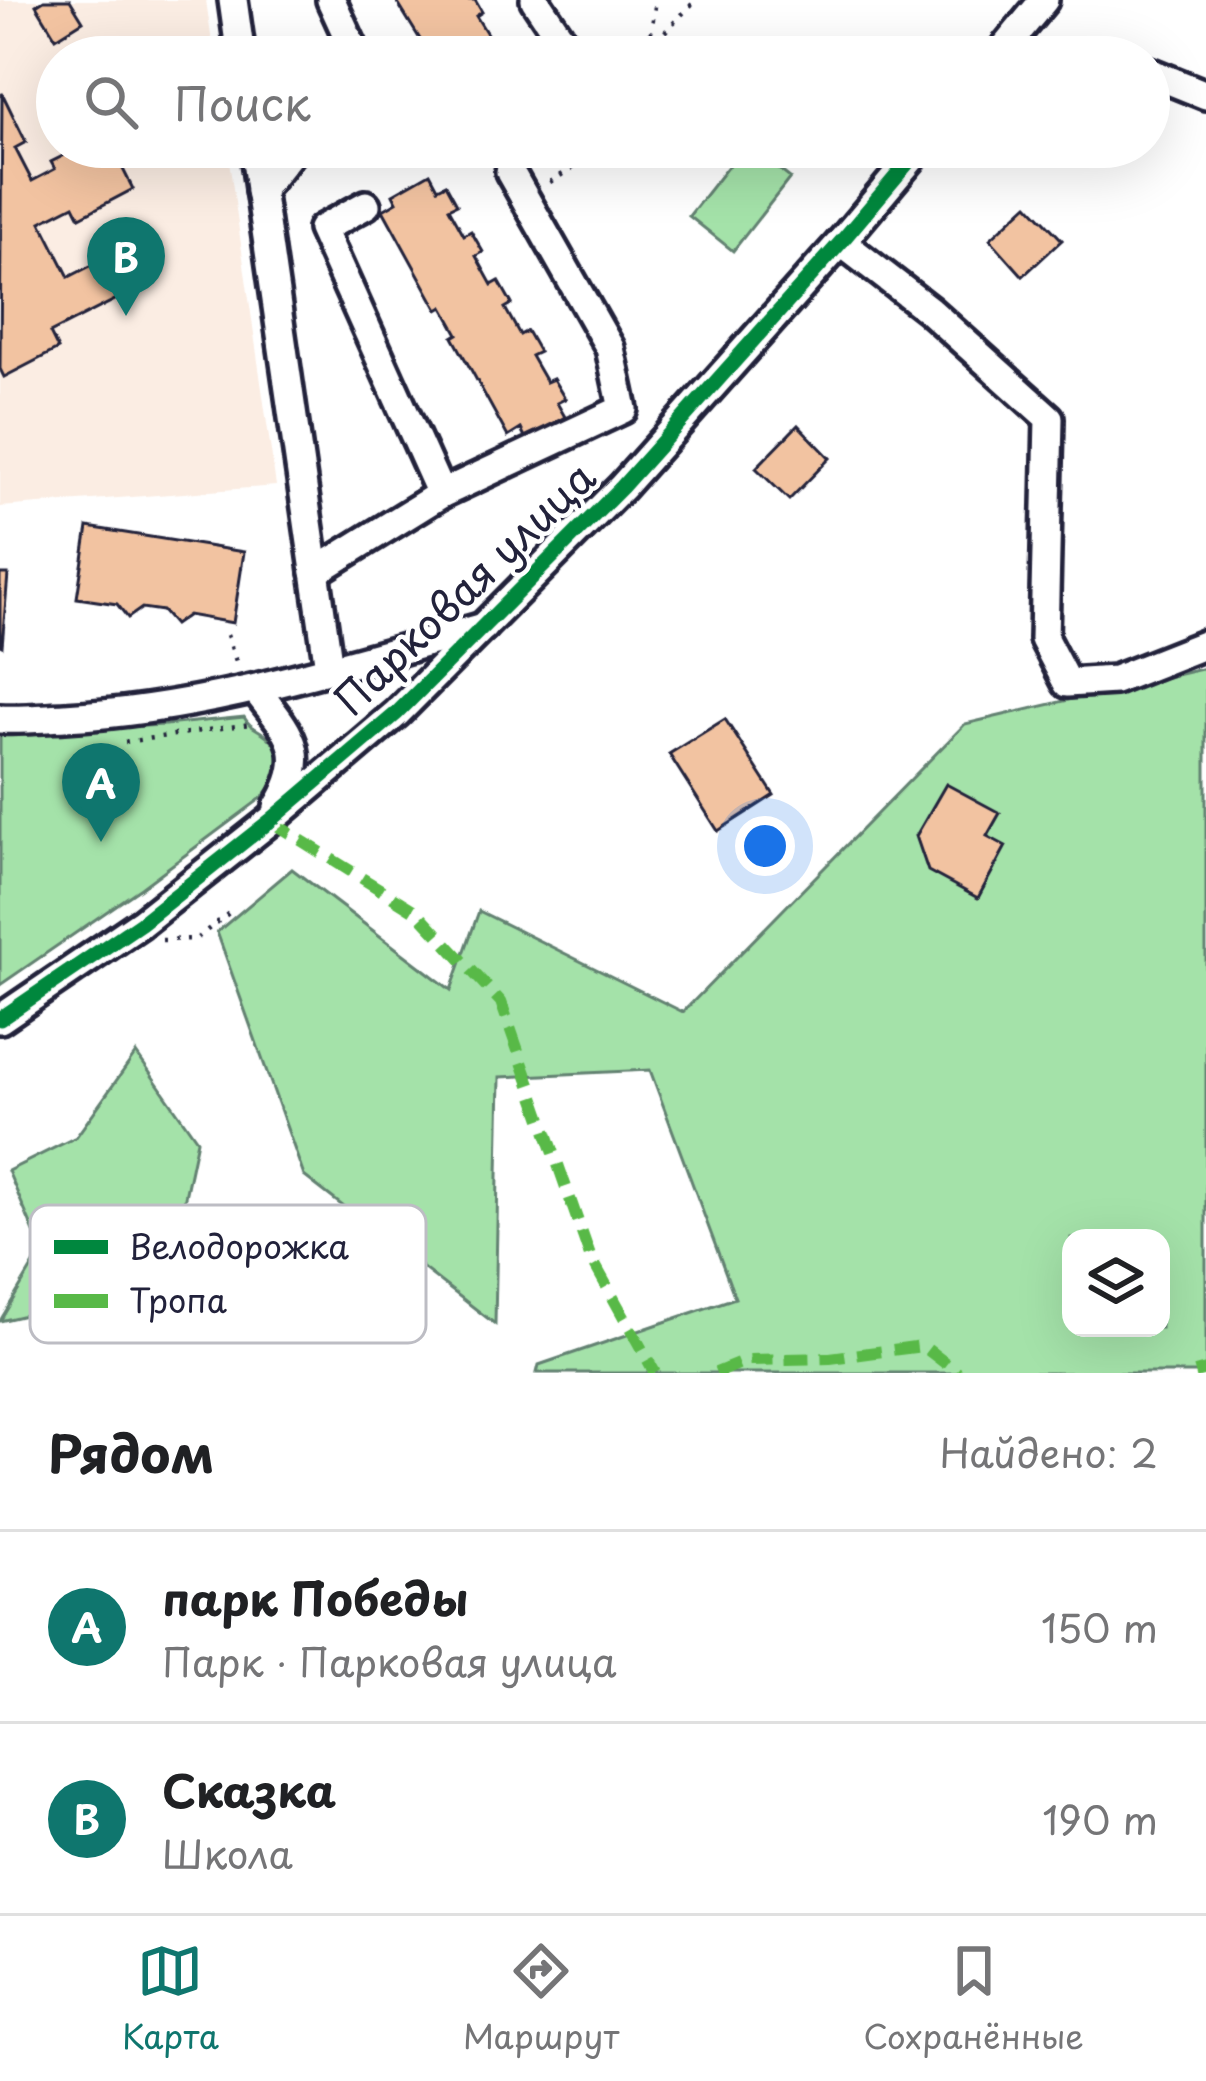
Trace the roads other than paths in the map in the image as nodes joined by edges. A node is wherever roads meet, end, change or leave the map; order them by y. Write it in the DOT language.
graph roads {
  1 [pos="233,0"];
  2 [pos="331,0"];
  3 [pos="535,0"];
  4 [pos="1044,0"];
  5 [pos="238,36"];
  6 [pos="347,36"];
  7 [pos="559,36"];
  8 [pos="1014,36"];
  9 [pos="1170,80"];
  10 [pos="1206,95"];
  11 [pos="257,168"];
  12 [pos="278,168"];
  13 [pos="903,168"];
  14 [pos="517,185"];
  15 [pos="260,191"];
  16 [pos="366,205"];
  17 [pos="841,242"];
  18 [pos="441,494"];
  19 [pos="315,572"];
  20 [pos="483,627"];
  21 [pos="1206,644"];
  22 [pos="328,668"];
  23 [pos="247,679"];
  24 [pos="0,719"];
  25 [pos="270,821"];
  26 [pos="0,1019"];
  1 -- 5 [label="street"];
  2 -- 6 [label="street"];
  3 -- 7 [label="street"];
  4 -- 8 [label="street"];
  9 -- 10 [label="street"];
  11 -- 15 [label="street"];
  12 -- 15 [label="street"];
  13 -- 17 [label="street, Парковая улица"];
  14 -- 18 [label="street"];
  15 -- 19 [label="street"];
  16 -- 18 [label="street"];
  17 -- 20 [label="street, Парковая улица"];
  17 -- 21 [label="street"];
  18 -- 19 [label="street"];
  19 -- 22 [label="street"];
  20 -- 22 [label="street"];
  20 -- 25 [label="street, Парковая улица"];
  22 -- 23 [label="street"];
  23 -- 24 [label="street"];
  23 -- 25 [label="street"];
  25 -- 26 [label="street, Парковая улица"];
}
